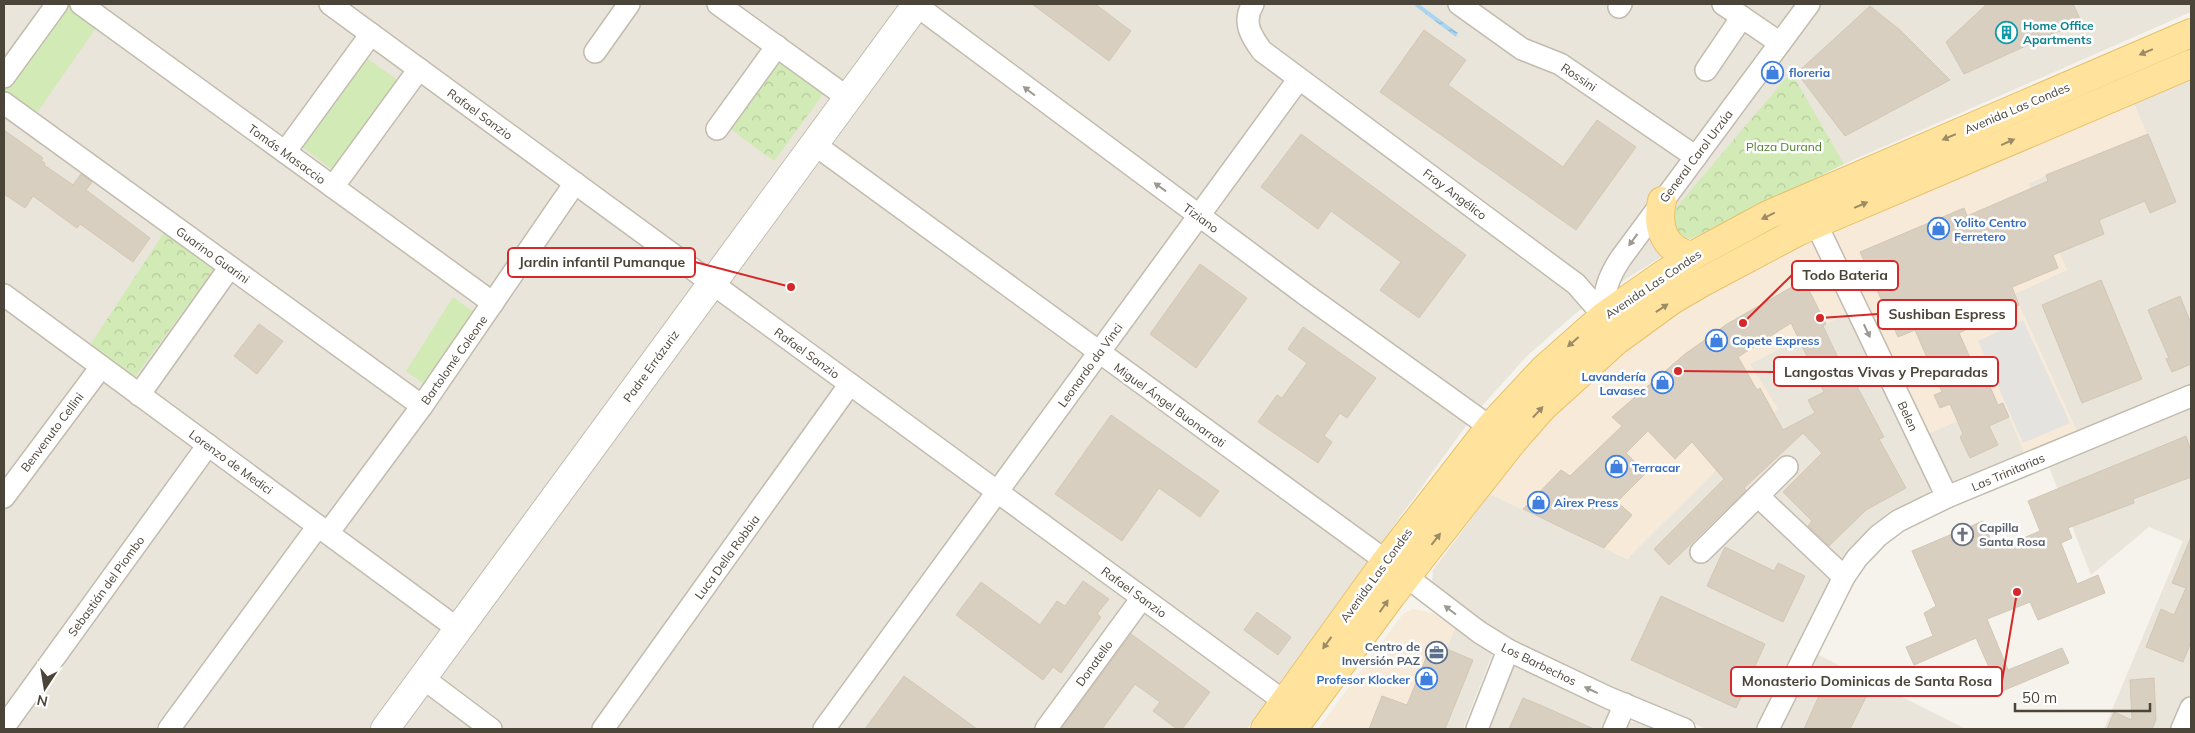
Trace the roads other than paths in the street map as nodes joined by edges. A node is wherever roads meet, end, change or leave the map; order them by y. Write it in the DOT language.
graph roads {
  1 [pos="57,4"];
  2 [pos="81,4"];
  3 [pos="330,4"];
  4 [pos="629,4"];
  5 [pos="718,4"];
  6 [pos="916,4"];
  7 [pos="1253,4"];
  8 [pos="1459,4"];
  9 [pos="1723,4"];
  10 [pos="1809,4"];
  11 [pos="1742,17"];
  12 [pos="2191,33"];
  13 [pos="371,34"];
  14 [pos="1780,43"];
  15 [pos="777,46"];
  16 [pos="596,52"];
  17 [pos="2191,64"];
  18 [pos="419,69"];
  19 [pos="1706,70"];
  20 [pos="4,77"];
  21 [pos="1298,80"];
  22 [pos="848,98"];
  23 [pos="4,104"];
  24 [pos="717,129"];
  25 [pos="814,144"];
  26 [pos="285,152"];
  27 [pos="1696,157"];
  28 [pos="575,183"];
  29 [pos="333,187"];
  30 [pos="1804,199"];
  31 [pos="1662,201"];
  32 [pos="1199,216"];
  33 [pos="1816,224"];
  34 [pos="1692,256"];
  35 [pos="230,267"];
  36 [pos="712,283"];
  37 [pos="4,296"];
  38 [pos="493,303"];
  39 [pos="1604,316"];
  40 [pos="1099,353"];
  41 [pos="101,367"];
  42 [pos="850,384"];
  43 [pos="140,395"];
  44 [pos="2191,396"];
  45 [pos="422,406"];
  46 [pos="1490,427"];
  47 [pos="208,445"];
  48 [pos="1787,467"];
  49 [pos="997,492"];
  50 [pos="1758,496"];
  51 [pos="4,497"];
  52 [pos="1947,498"];
  53 [pos="323,530"];
  54 [pos="1701,552"];
  55 [pos="1396,569"];
  56 [pos="1844,577"];
  57 [pos="1142,598"];
  58 [pos="458,629"];
  59 [pos="1508,650"];
  60 [pos="423,678"];
  61 [pos="1285,702"];
  62 [pos="1625,704"];
  63 [pos="2191,708"];
  64 [pos="4,727"];
  65 [pos="169,729"];
  66 [pos="385,729"];
  67 [pos="491,729"];
  68 [pos="603,729"];
  69 [pos="824,729"];
  70 [pos="1046,729"];
  71 [pos="1265,729"];
  72 [pos="1293,729"];
  73 [pos="1477,729"];
  74 [pos="1614,729"];
  75 [pos="1684,729"];
  76 [pos="1768,729"];
  77 [pos="2182,729"];
  1 -- 20 [label="street"];
  2 -- 26 [label="street, Tomás Masaccio"];
  3 -- 13 [label="street, Rafael Sanzio"];
  4 -- 16 [label="street"];
  5 -- 15 [label="street"];
  6 -- 22 [label="street, Padre Errázuriz"];
  32 -- 6 [label="street, Tiziano, one-way"];
  7 -- 21 [label="street"];
  8 -- 27 [label="street, Rossini"];
  9 -- 11 [label="street"];
  10 -- 14 [label="street, General Carol Urzúa"];
  11 -- 14 [label="street"];
  11 -- 19 [label="street"];
  12 -- 30 [label="main road, Avenida Las Condes, one-way"];
  13 -- 18 [label="street, Rafael Sanzio"];
  13 -- 26 [label="street"];
  14 -- 27 [label="street, General Carol Urzúa"];
  15 -- 22 [label="street"];
  15 -- 24 [label="street"];
  33 -- 17 [label="main road, Avenida Las Condes, one-way"];
  18 -- 28 [label="street, Rafael Sanzio"];
  18 -- 29 [label="street"];
  21 -- 32 [label="street, Leonardo da Vinci"];
  21 -- 39 [label="street, Fray Angélico"];
  22 -- 25 [label="street, Padre Errázuriz"];
  23 -- 35 [label="street, Guarino Guarini"];
  25 -- 36 [label="street, Padre Errázuriz"];
  25 -- 40 [label="street, Miguel Ángel Buonarroti"];
  26 -- 29 [label="street, Tomás Masaccio"];
  27 -- 31 [label="street, General Carol Urzúa"];
  28 -- 36 [label="street, Rafael Sanzio"];
  28 -- 38 [label="street, Bartolomé Coleone"];
  29 -- 38 [label="street, Tomás Masaccio"];
  30 -- 33 [label="street, Belen"];
  30 -- 34 [label="main road, Avenida Las Condes, one-way"];
  31 -- 34 [label="main road"];
  31 -- 39 [label="street, General Carol Urzúa, one-way"];
  32 -- 40 [label="street, Leonardo da Vinci"];
  32 -- 46 [label="street, Tiziano"];
  33 -- 52 [label="street, Belen, one-way"];
  55 -- 33 [label="main road, Avenida Las Condes, one-way"];
  34 -- 39 [label="main road, Avenida Las Condes"];
  35 -- 43 [label="street"];
  35 -- 45 [label="street, Guarino Guarini"];
  36 -- 42 [label="street, Rafael Sanzio"];
  36 -- 58 [label="street, Padre Errázuriz"];
  37 -- 41 [label="street, Lorenzo de Medici"];
  38 -- 45 [label="street, Bartolomé Coleone"];
  39 -- 46 [label="main road, Avenida Las Condes, one-way"];
  40 -- 49 [label="street, Leonardo da Vinci"];
  40 -- 55 [label="street, Miguel Ángel Buonarroti"];
  41 -- 43 [label="street, Lorenzo de Medici"];
  41 -- 51 [label="street, Benvenuto Cellini"];
  42 -- 49 [label="street, Rafael Sanzio"];
  42 -- 68 [label="street, Luca Della Robbia"];
  43 -- 47 [label="street, Lorenzo de Medici"];
  44 -- 52 [label="street, Las Trinitarias"];
  45 -- 53 [label="street, Bartolomé Coleone"];
  46 -- 55 [label="main road, Avenida Las Condes"];
  47 -- 53 [label="street, Lorenzo de Medici"];
  47 -- 64 [label="street, Sebastián del Piombo"];
  48 -- 50 [label="street"];
  49 -- 57 [label="street, Rafael Sanzio"];
  49 -- 69 [label="street, Leonardo da Vinci"];
  50 -- 54 [label="street"];
  50 -- 56 [label="street"];
  52 -- 56 [label="street, Las Trinitarias"];
  53 -- 58 [label="street, Lorenzo de Medici"];
  53 -- 65 [label="street, Bartolomé Coleone"];
  59 -- 55 [label="street, Los Barbechos, one-way"];
  55 -- 61 [label="main road, Avenida Las Condes, one-way"];
  72 -- 55 [label="main road, Avenida Las Condes, one-way"];
  56 -- 76 [label="street, Las Trinitarias"];
  57 -- 61 [label="street, Rafael Sanzio"];
  57 -- 70 [label="street, Donatello"];
  58 -- 60 [label="street, Padre Errázuriz"];
  62 -- 59 [label="street, Los Barbechos, one-way"];
  59 -- 73 [label="street"];
  60 -- 66 [label="street, Padre Errázuriz"];
  60 -- 67 [label="street"];
  61 -- 71 [label="main road, Avenida Las Condes"];
  62 -- 74 [label="street"];
  62 -- 75 [label="street, Los Barbechos"];
  63 -- 77 [label="street"];
}
